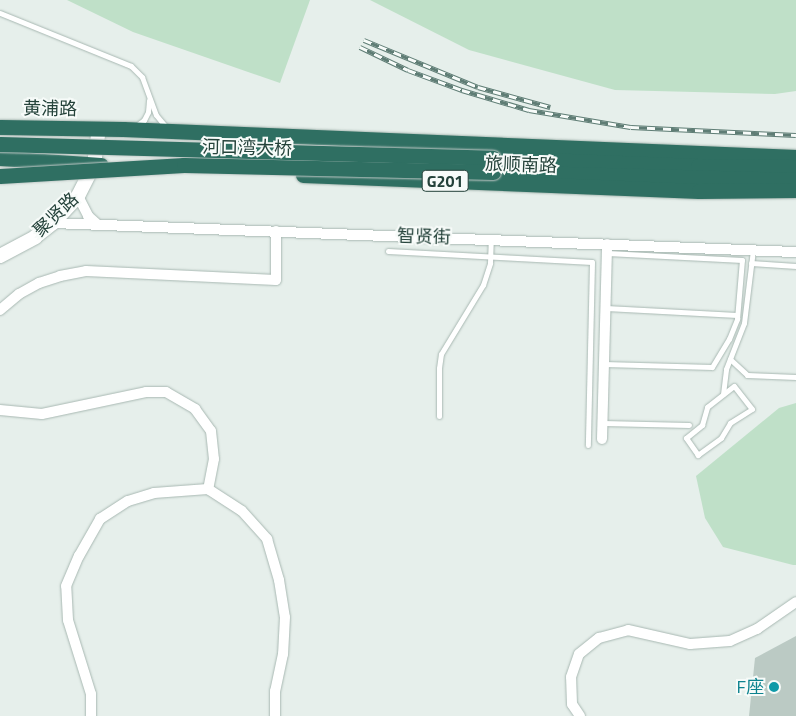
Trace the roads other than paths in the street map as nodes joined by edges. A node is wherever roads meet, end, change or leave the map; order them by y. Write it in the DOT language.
graph roads {
  1 [pos="0,13"];
  2 [pos="149,94"];
  3 [pos="0,127"];
  4 [pos="99,129"];
  5 [pos="131,129"];
  6 [pos="174,131"];
  7 [pos="0,144"];
  8 [pos="796,157"];
  9 [pos="0,158"];
  10 [pos="94,164"];
  11 [pos="493,165"];
  12 [pos="796,167"];
  13 [pos="0,176"];
  14 [pos="796,180"];
  15 [pos="796,190"];
  16 [pos="78,196"];
  17 [pos="53,222"];
  18 [pos="98,224"];
  19 [pos="276,231"];
  20 [pos="491,240"];
  21 [pos="607,249"];
  22 [pos="753,250"];
  23 [pos="388,251"];
  24 [pos="796,252"];
  25 [pos="0,256"];
  26 [pos="490,257"];
  27 [pos="751,263"];
  28 [pos="796,266"];
  29 [pos="606,308"];
  30 [pos="0,310"];
  31 [pos="737,315"];
  32 [pos="730,359"];
  33 [pos="604,364"];
  34 [pos="796,377"];
  35 [pos="723,394"];
  36 [pos="0,410"];
  37 [pos="439,416"];
  38 [pos="603,423"];
  39 [pos="689,425"];
  40 [pos="602,439"];
  41 [pos="588,445"];
  42 [pos="208,489"];
  43 [pos="796,602"];
  44 [pos="91,716"];
  45 [pos="275,716"];
  46 [pos="580,716"];
  1 -- 2 [label="lane"];
  2 -- 5 [label="lane"];
  2 -- 6 [label="lane"];
  3 -- 4 [label="highway, 黄浦路 / G201"];
  4 -- 5 [label="highway, 旅顺南路 / G201"];
  4 -- 10 [label="main road, 聚贤路"];
  5 -- 6 [label="highway, 旅顺南路 / G201"];
  6 -- 8 [label="highway, 旅顺南路 / G201"];
  7 -- 11 [label="highway, 河口湾大桥, bridge"];
  9 -- 10 [label="highway, G201"];
  10 -- 15 [label="highway, 旅顺南路 / G201"];
  10 -- 16 [label="main road, 聚贤路"];
  11 -- 12 [label="highway"];
  11 -- 13 [label="highway, 河口湾大桥, bridge"];
  11 -- 14 [label="highway"];
  16 -- 17 [label="main road, 聚贤路"];
  16 -- 18 [label="street"];
  17 -- 18 [label="street, 智贤街"];
  17 -- 25 [label="main road, 聚贤路"];
  18 -- 19 [label="street, 智贤街"];
  19 -- 20 [label="street, 智贤街"];
  19 -- 30 [label="street"];
  20 -- 21 [label="street, 智贤街"];
  20 -- 26 [label="lane"];
  21 -- 22 [label="street, 智贤街"];
  21 -- 29 [label="street"];
  21 -- 31 [label="lane"];
  22 -- 24 [label="street, 智贤街"];
  22 -- 27 [label="lane"];
  23 -- 26 [label="lane"];
  26 -- 37 [label="lane"];
  26 -- 41 [label="lane"];
  27 -- 28 [label="lane"];
  27 -- 32 [label="lane"];
  29 -- 31 [label="lane"];
  29 -- 33 [label="street"];
  31 -- 33 [label="lane"];
  32 -- 34 [label="lane"];
  32 -- 35 [label="lane"];
  33 -- 38 [label="street"];
  35 -- 35 [label="lane"];
  36 -- 42 [label="street"];
  38 -- 39 [label="lane"];
  38 -- 40 [label="street"];
  42 -- 44 [label="street"];
  42 -- 45 [label="street"];
  43 -- 46 [label="street"];
}
